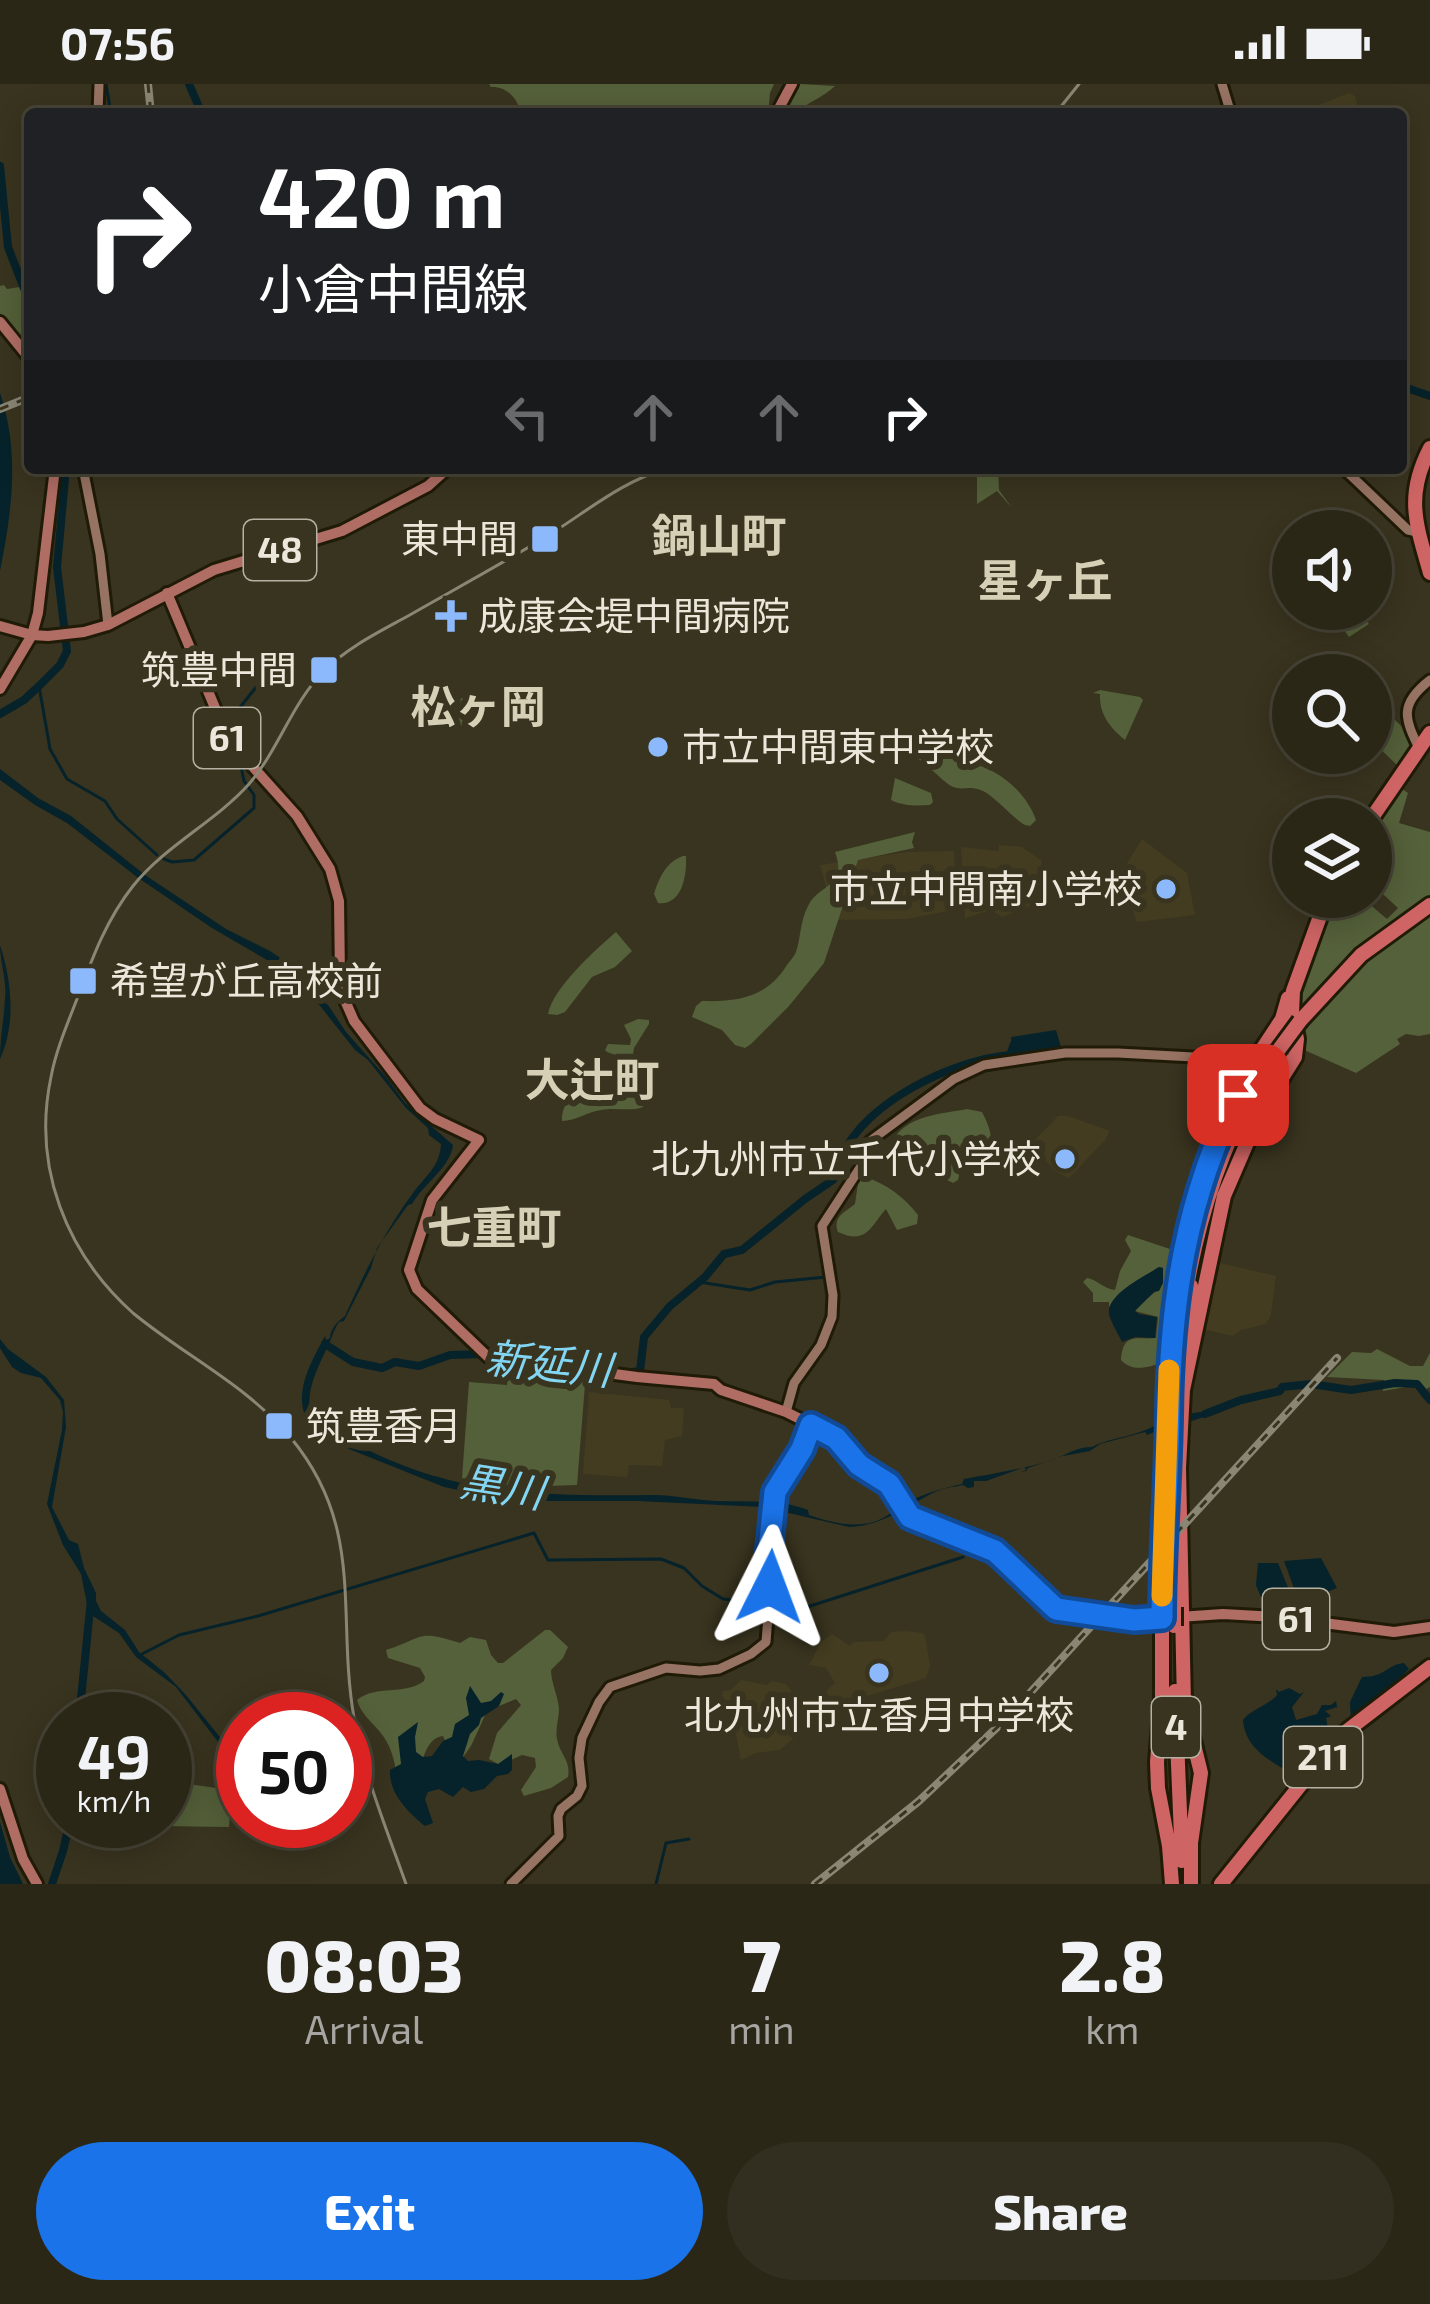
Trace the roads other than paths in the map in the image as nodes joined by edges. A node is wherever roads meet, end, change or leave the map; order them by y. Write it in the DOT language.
graph roads {
  1 [pos="0,322"];
  2 [pos="24,352"];
  3 [pos="1430,448"];
  4 [pos="54,474"];
  5 [pos="84,474"];
  6 [pos="441,474"];
  7 [pos="1349,474"];
  8 [pos="1418,532"];
  9 [pos="1430,573"];
  10 [pos="167,593"];
  11 [pos="108,625"];
  12 [pos="0,626"];
  13 [pos="29,634"];
  14 [pos="1430,680"];
  15 [pos="0,689"];
  16 [pos="1425,742"];
  17 [pos="1386,798"];
  18 [pos="1430,907"];
  19 [pos="1319,918"];
  20 [pos="1316,927"];
  21 [pos="1262,1081"];
  22 [pos="786,1412"];
  23 [pos="1174,1422"];
  24 [pos="811,1425"];
  25 [pos="1172,1617"];
  26 [pos="1430,1627"];
  27 [pos="1430,1667"];
  28 [pos="0,1789"];
  29 [pos="1179,1835"];
  30 [pos="37,1884"];
  31 [pos="512,1884"];
  32 [pos="1182,1884"];
  33 [pos="1222,1884"];
  1 -- 2 [label="main road"];
  3 -- 8 [label="highway"];
  4 -- 13 [label="main road"];
  5 -- 11 [label="main road"];
  6 -- 10 [label="main road, 48"];
  7 -- 8 [label="main road"];
  8 -- 9 [label="highway"];
  10 -- 11 [label="main road, 48"];
  10 -- 22 [label="main road, 61"];
  11 -- 13 [label="main road, 48"];
  12 -- 13 [label="main road"];
  13 -- 15 [label="main road"];
  14 -- 16 [label="main road"];
  16 -- 17 [label="highway"];
  18 -- 21 [label="highway, 4, bridge"];
  19 -- 20 [label="highway"];
  20 -- 21 [label="highway"];
  20 -- 21 [label="highway"];
  21 -- 22 [label="main road"];
  21 -- 23 [label="highway"];
  21 -- 23 [label="highway"];
  21 -- 25 [label="highway, 4, bridge"];
  22 -- 24 [label="main road, 61"];
  23 -- 25 [label="highway"];
  24 -- 25 [label="main road, 61"];
  24 -- 31 [label="main road"];
  25 -- 26 [label="main road, 61"];
  25 -- 29 [label="highway, 4"];
  25 -- 29 [label="highway, 4"];
  25 -- 32 [label="highway"];
  25 -- 32 [label="highway"];
  27 -- 33 [label="highway, 211"];
  28 -- 30 [label="main road"];
  29 -- 32 [label="highway, 4"];
}
